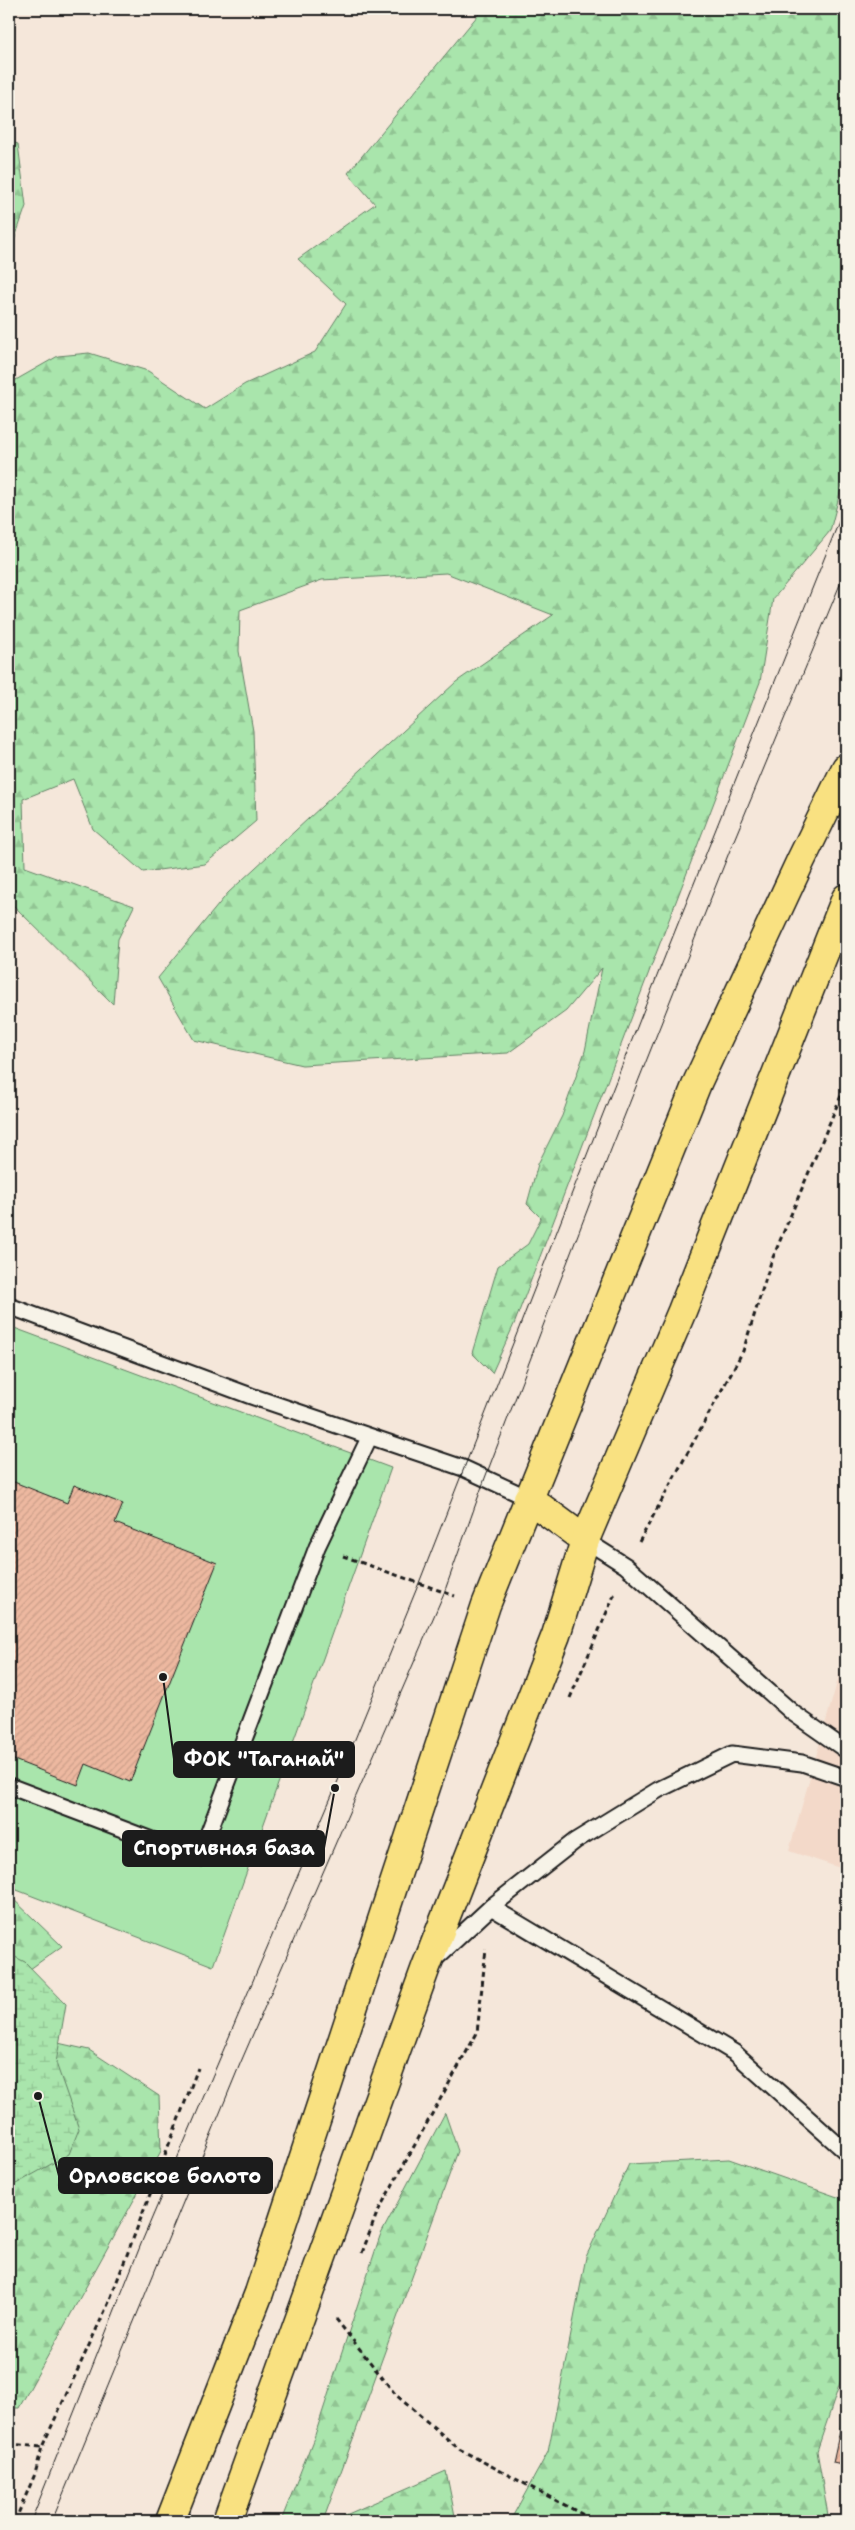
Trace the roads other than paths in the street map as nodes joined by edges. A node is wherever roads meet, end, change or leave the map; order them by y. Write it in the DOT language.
graph roads {
  1 [pos="846,768"];
  2 [pos="846,898"];
  3 [pos="9,1306"];
  4 [pos="370,1438"];
  5 [pos="528,1498"];
  6 [pos="585,1540"];
  7 [pos="846,1750"];
  8 [pos="846,1778"];
  9 [pos="9,1786"];
  10 [pos="491,1907"];
  11 [pos="426,1967"];
  12 [pos="846,2152"];
  13 [pos="170,2521"];
  14 [pos="227,2521"];
  1 -- 5 [label="main road"];
  2 -- 6 [label="main road"];
  3 -- 4 [label="lane"];
  4 -- 5 [label="lane"];
  4 -- 9 [label="lane"];
  5 -- 6 [label="main road"];
  5 -- 13 [label="main road"];
  6 -- 7 [label="lane"];
  6 -- 11 [label="main road"];
  8 -- 10 [label="lane"];
  10 -- 11 [label="lane"];
  10 -- 12 [label="lane"];
  11 -- 14 [label="main road"];
}
